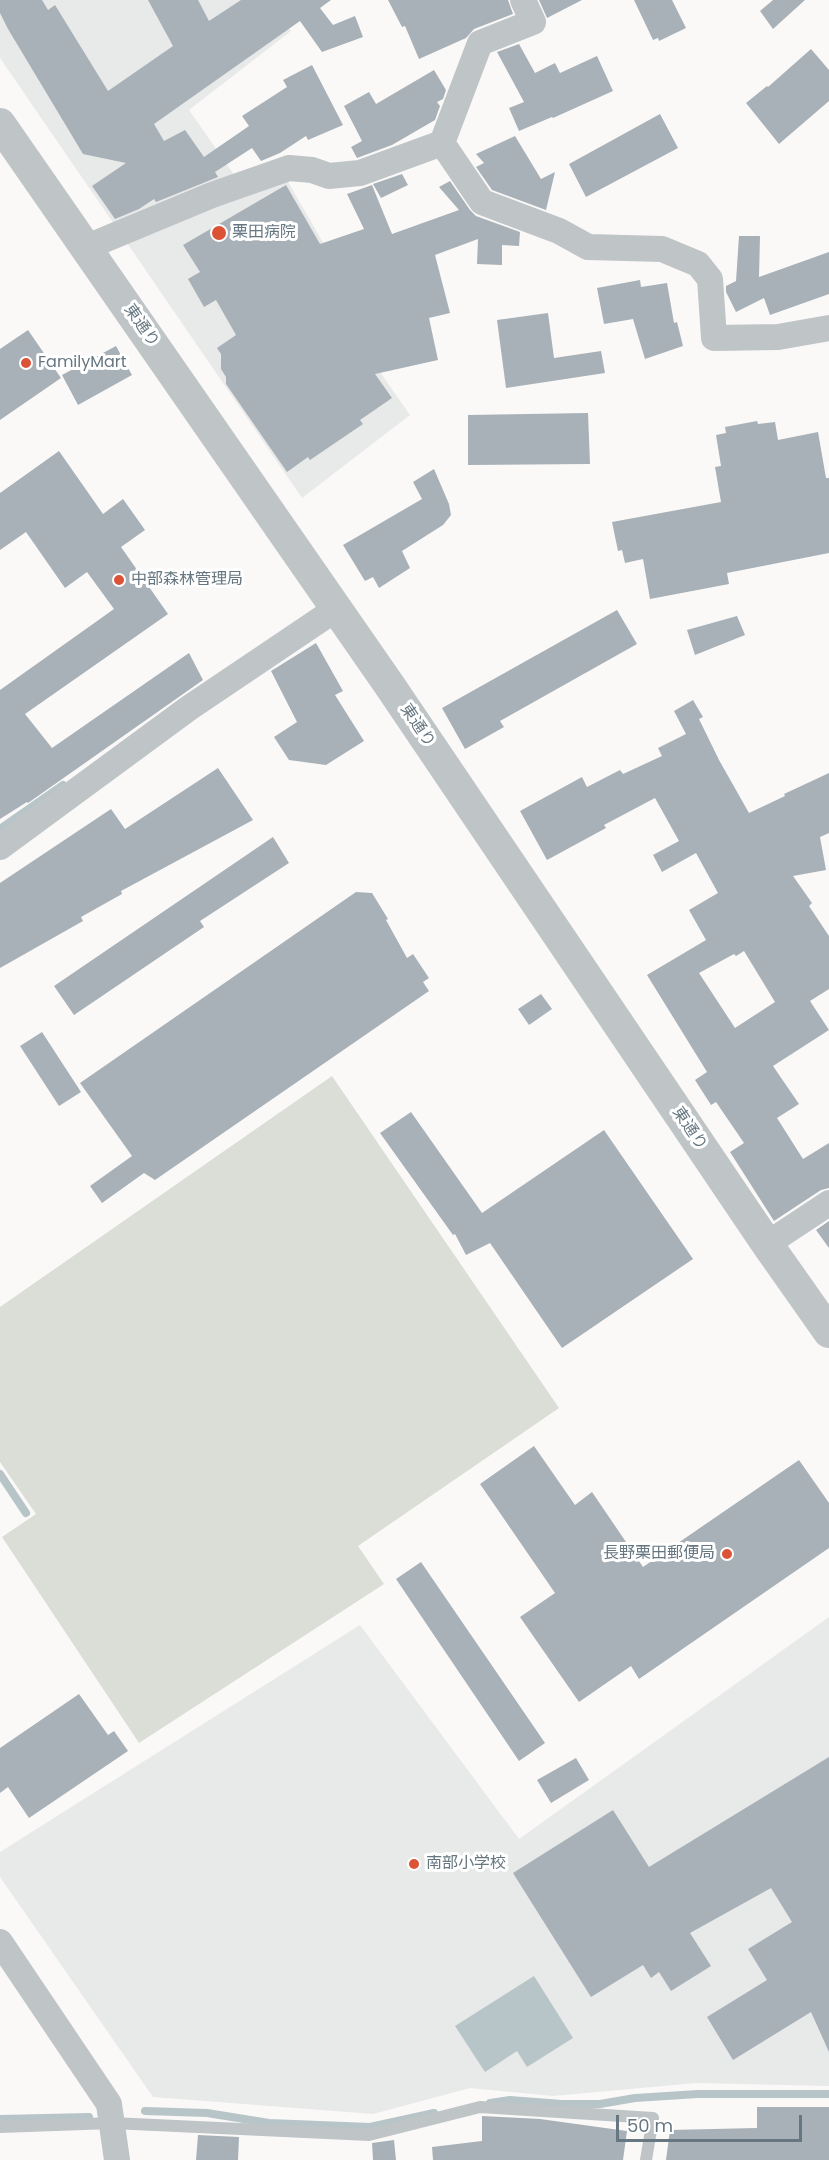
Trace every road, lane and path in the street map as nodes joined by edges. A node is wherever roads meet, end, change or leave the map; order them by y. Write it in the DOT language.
graph roads {
  1 [pos="523,0"];
  2 [pos="0,124"];
  3 [pos="442,143"];
  4 [pos="87,247"];
  5 [pos="829,328"];
  6 [pos="336,609"];
  7 [pos="0,847"];
  8 [pos="829,1203"];
  9 [pos="767,1244"];
  10 [pos="829,1332"];
  11 [pos="0,1942"];
  12 [pos="112,2123"];
  13 [pos="0,2127"];
  14 [pos="117,2160"];
  15 [pos="646,2160"];
  1 -- 3 [label="street"];
  2 -- 4 [label="street, 東通り"];
  3 -- 4 [label="street"];
  3 -- 5 [label="street"];
  4 -- 6 [label="street, 東通り"];
  6 -- 7 [label="street"];
  6 -- 9 [label="street, 東通り"];
  8 -- 9 [label="street"];
  9 -- 10 [label="street, 東通り"];
  11 -- 12 [label="street"];
  12 -- 13 [label="lane"];
  12 -- 14 [label="street"];
  12 -- 15 [label="lane"];
}
